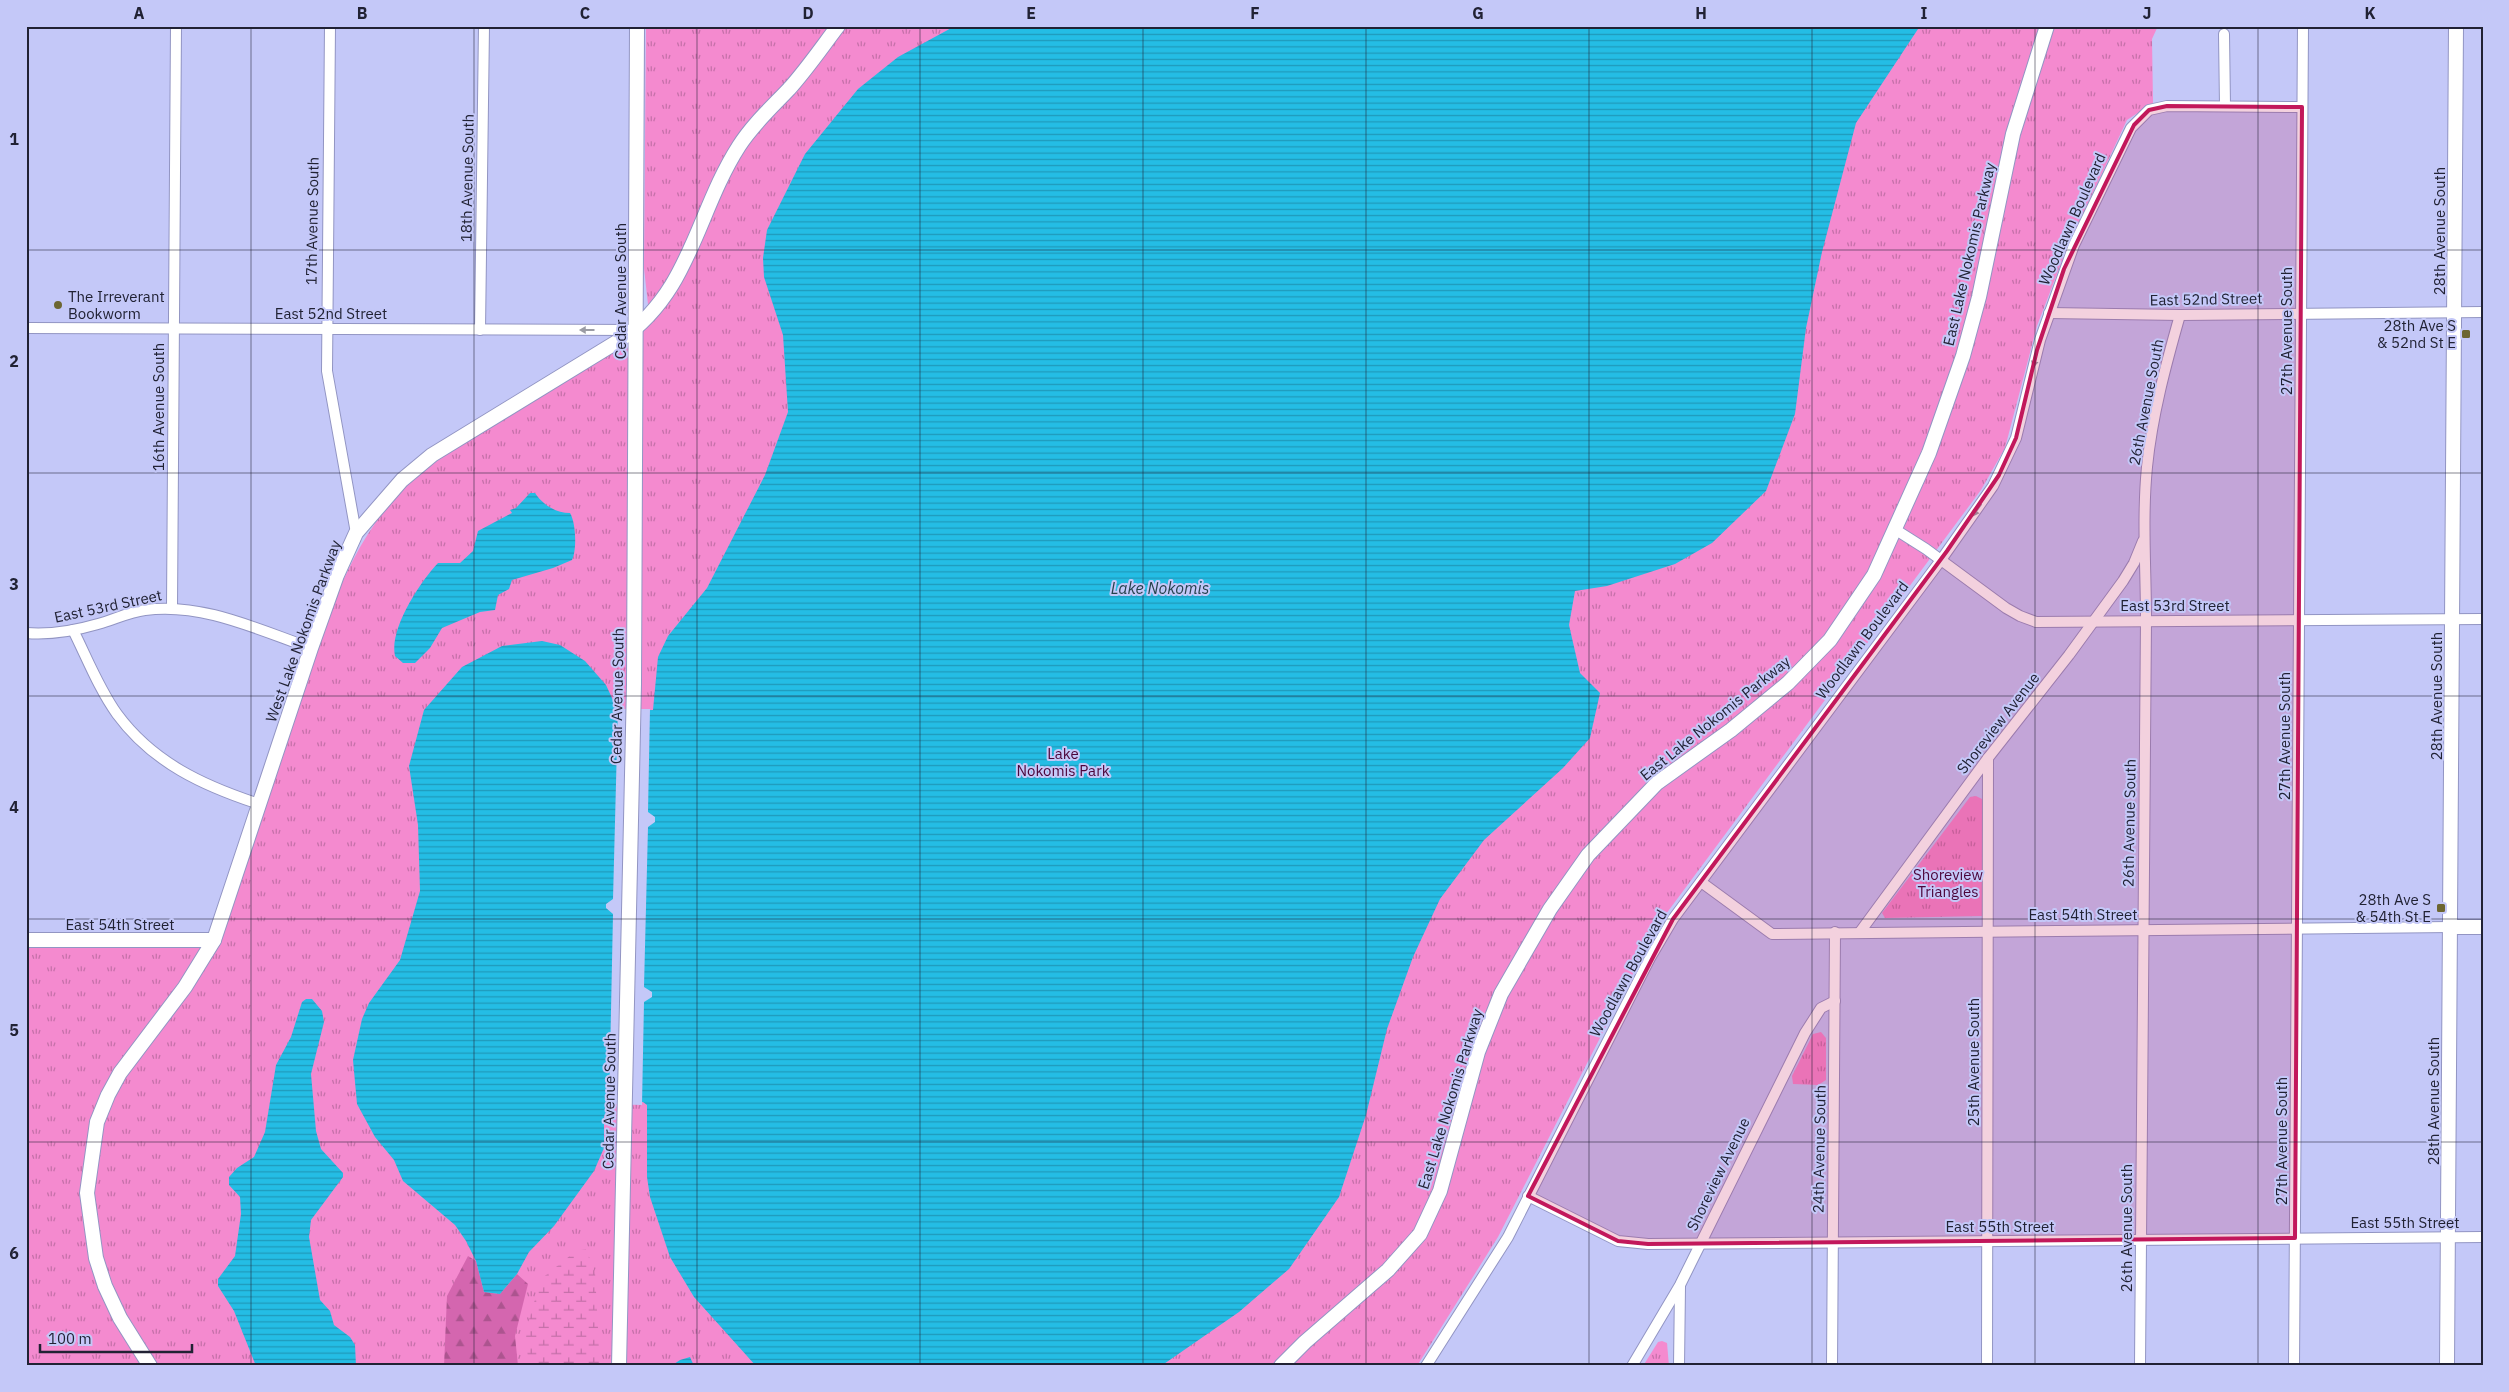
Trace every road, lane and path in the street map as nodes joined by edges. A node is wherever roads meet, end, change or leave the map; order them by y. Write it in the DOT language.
graph roads {
  1 [pos="176,26"];
  2 [pos="330,26"];
  3 [pos="484,26"];
  4 [pos="637,26"];
  5 [pos="838,26"];
  6 [pos="2047,26"];
  7 [pos="2303,26"];
  8 [pos="2456,26"];
  9 [pos="2224,34"];
  10 [pos="2225,106"];
  11 [pos="2302,107"];
  12 [pos="2301,312"];
  13 [pos="2455,312"];
  14 [pos="2483,312"];
  15 [pos="2049,313"];
  16 [pos="2180,315"];
  17 [pos="26,328"];
  18 [pos="174,328"];
  19 [pos="326,328"];
  20 [pos="480,330"];
  21 [pos="635,330"];
  22 [pos="2145,525"];
  23 [pos="1896,530"];
  24 [pos="356,533"];
  25 [pos="1941,560"];
  26 [pos="172,607"];
  27 [pos="2452,619"];
  28 [pos="2483,619"];
  29 [pos="2093,620"];
  30 [pos="2146,620"];
  31 [pos="2300,621"];
  32 [pos="73,630"];
  33 [pos="26,633"];
  34 [pos="311,648"];
  35 [pos="1988,758"];
  36 [pos="260,804"];
  37 [pos="1701,882"];
  38 [pos="2483,927"];
  39 [pos="2451,928"];
  40 [pos="2297,929"];
  41 [pos="1989,930"];
  42 [pos="2143,930"];
  43 [pos="1835,932"];
  44 [pos="1860,932"];
  45 [pos="26,940"];
  46 [pos="214,940"];
  47 [pos="1835,1001"];
  48 [pos="1528,1196"];
  49 [pos="2448,1236"];
  50 [pos="2483,1236"];
  51 [pos="2295,1238"];
  52 [pos="2141,1240"];
  53 [pos="1834,1241"];
  54 [pos="1988,1241"];
  55 [pos="1701,1242"];
  56 [pos="1680,1285"];
  57 [pos="150,1366"];
  58 [pos="619,1366"];
  59 [pos="1281,1366"];
  60 [pos="1426,1366"];
  61 [pos="1632,1366"];
  62 [pos="1679,1366"];
  63 [pos="1832,1366"];
  64 [pos="1987,1366"];
  65 [pos="2140,1366"];
  66 [pos="2294,1366"];
  67 [pos="2447,1366"];
  1 -- 18 [label="street, 16th Avenue South"];
  2 -- 19 [label="street, 17th Avenue South"];
  3 -- 20 [label="street, 18th Avenue South"];
  4 -- 21 [label="street, Cedar Avenue South"];
  5 -- 21 [label="street, West Lake Nokomis Parkway"];
  6 -- 23 [label="street, East Lake Nokomis Parkway"];
  7 -- 11 [label="street"];
  8 -- 13 [label="street, 28th Avenue South"];
  9 -- 10 [label="street"];
  10 -- 11 [label="street, Woodlawn Boulevard"];
  10 -- 15 [label="street, Woodlawn Boulevard"];
  11 -- 12 [label="street, 27th Avenue South"];
  12 -- 13 [label="street, East 52nd Street"];
  12 -- 16 [label="street, East 52nd Street"];
  12 -- 31 [label="street, 27th Avenue South"];
  13 -- 14 [label="street, East 52nd Street"];
  13 -- 27 [label="street, 28th Avenue South"];
  15 -- 16 [label="street, East 52nd Street"];
  15 -- 25 [label="street, Woodlawn Boulevard, one-way"];
  16 -- 22 [label="street, 26th Avenue South"];
  17 -- 18 [label="street, East 52nd Street"];
  18 -- 19 [label="street, East 52nd Street"];
  18 -- 26 [label="street, 16th Avenue South"];
  19 -- 20 [label="street, East 52nd Street"];
  19 -- 24 [label="street, 17th Avenue South"];
  21 -- 20 [label="street, East 52nd Street, one-way"];
  21 -- 24 [label="street, West Lake Nokomis Parkway"];
  21 -- 58 [label="street, Cedar Avenue South"];
  22 -- 29 [label="street, Shoreview Avenue"];
  22 -- 30 [label="street, 26th Avenue South"];
  23 -- 25 [label="street, East 53rd Street"];
  23 -- 59 [label="street, East Lake Nokomis Parkway"];
  24 -- 34 [label="street, West Lake Nokomis Parkway"];
  25 -- 29 [label="street, East 53rd Street"];
  25 -- 37 [label="street, Woodlawn Boulevard"];
  26 -- 32 [label="street, East 53rd Street"];
  26 -- 34 [label="street, East 53rd Street"];
  27 -- 28 [label="street, East 53rd Street"];
  27 -- 31 [label="street, East 53rd Street"];
  27 -- 39 [label="street, 28th Avenue South"];
  29 -- 30 [label="street, East 53rd Street"];
  29 -- 35 [label="street, Shoreview Avenue"];
  30 -- 31 [label="street, East 53rd Street"];
  30 -- 42 [label="street, 26th Avenue South"];
  31 -- 40 [label="street, 27th Avenue South"];
  32 -- 33 [label="street, East 53rd Street"];
  32 -- 36 [label="street"];
  34 -- 36 [label="street, West Lake Nokomis Parkway"];
  35 -- 41 [label="street, 25th Avenue South"];
  35 -- 44 [label="street, Shoreview Avenue"];
  36 -- 46 [label="street, West Lake Nokomis Parkway"];
  37 -- 43 [label="street, East 54th Street"];
  37 -- 48 [label="street, Woodlawn Boulevard"];
  38 -- 39 [label="street, East 54th Street"];
  39 -- 40 [label="street, East 54th Street"];
  39 -- 49 [label="street, 28th Avenue South"];
  40 -- 42 [label="street, East 54th Street"];
  40 -- 51 [label="street, 27th Avenue South"];
  41 -- 42 [label="street, East 54th Street"];
  41 -- 44 [label="street, East 54th Street"];
  41 -- 54 [label="street, 25th Avenue South"];
  42 -- 52 [label="street, 26th Avenue South"];
  43 -- 44 [label="street, East 54th Street"];
  43 -- 47 [label="street, 24th Avenue South"];
  45 -- 46 [label="street, East 54th Street"];
  46 -- 57 [label="street, West Lake Nokomis Parkway"];
  47 -- 53 [label="street, 24th Avenue South"];
  47 -- 55 [label="street, Shoreview Avenue"];
  48 -- 55 [label="street, East 55th Street"];
  48 -- 60 [label="street, Woodlawn Boulevard"];
  49 -- 50 [label="street, East 55th Street"];
  49 -- 51 [label="street, East 55th Street"];
  49 -- 67 [label="street, 28th Avenue South"];
  51 -- 52 [label="street, East 55th Street"];
  51 -- 66 [label="street, 27th Avenue South"];
  52 -- 54 [label="street, East 55th Street"];
  52 -- 65 [label="street, 26th Avenue South"];
  53 -- 54 [label="street, East 55th Street"];
  53 -- 55 [label="street, East 55th Street"];
  53 -- 63 [label="street, 24th Avenue South"];
  54 -- 64 [label="street, 25th Avenue South"];
  55 -- 56 [label="street, Shoreview Avenue"];
  56 -- 61 [label="street, Shoreview Avenue"];
  56 -- 62 [label="street"];
}
